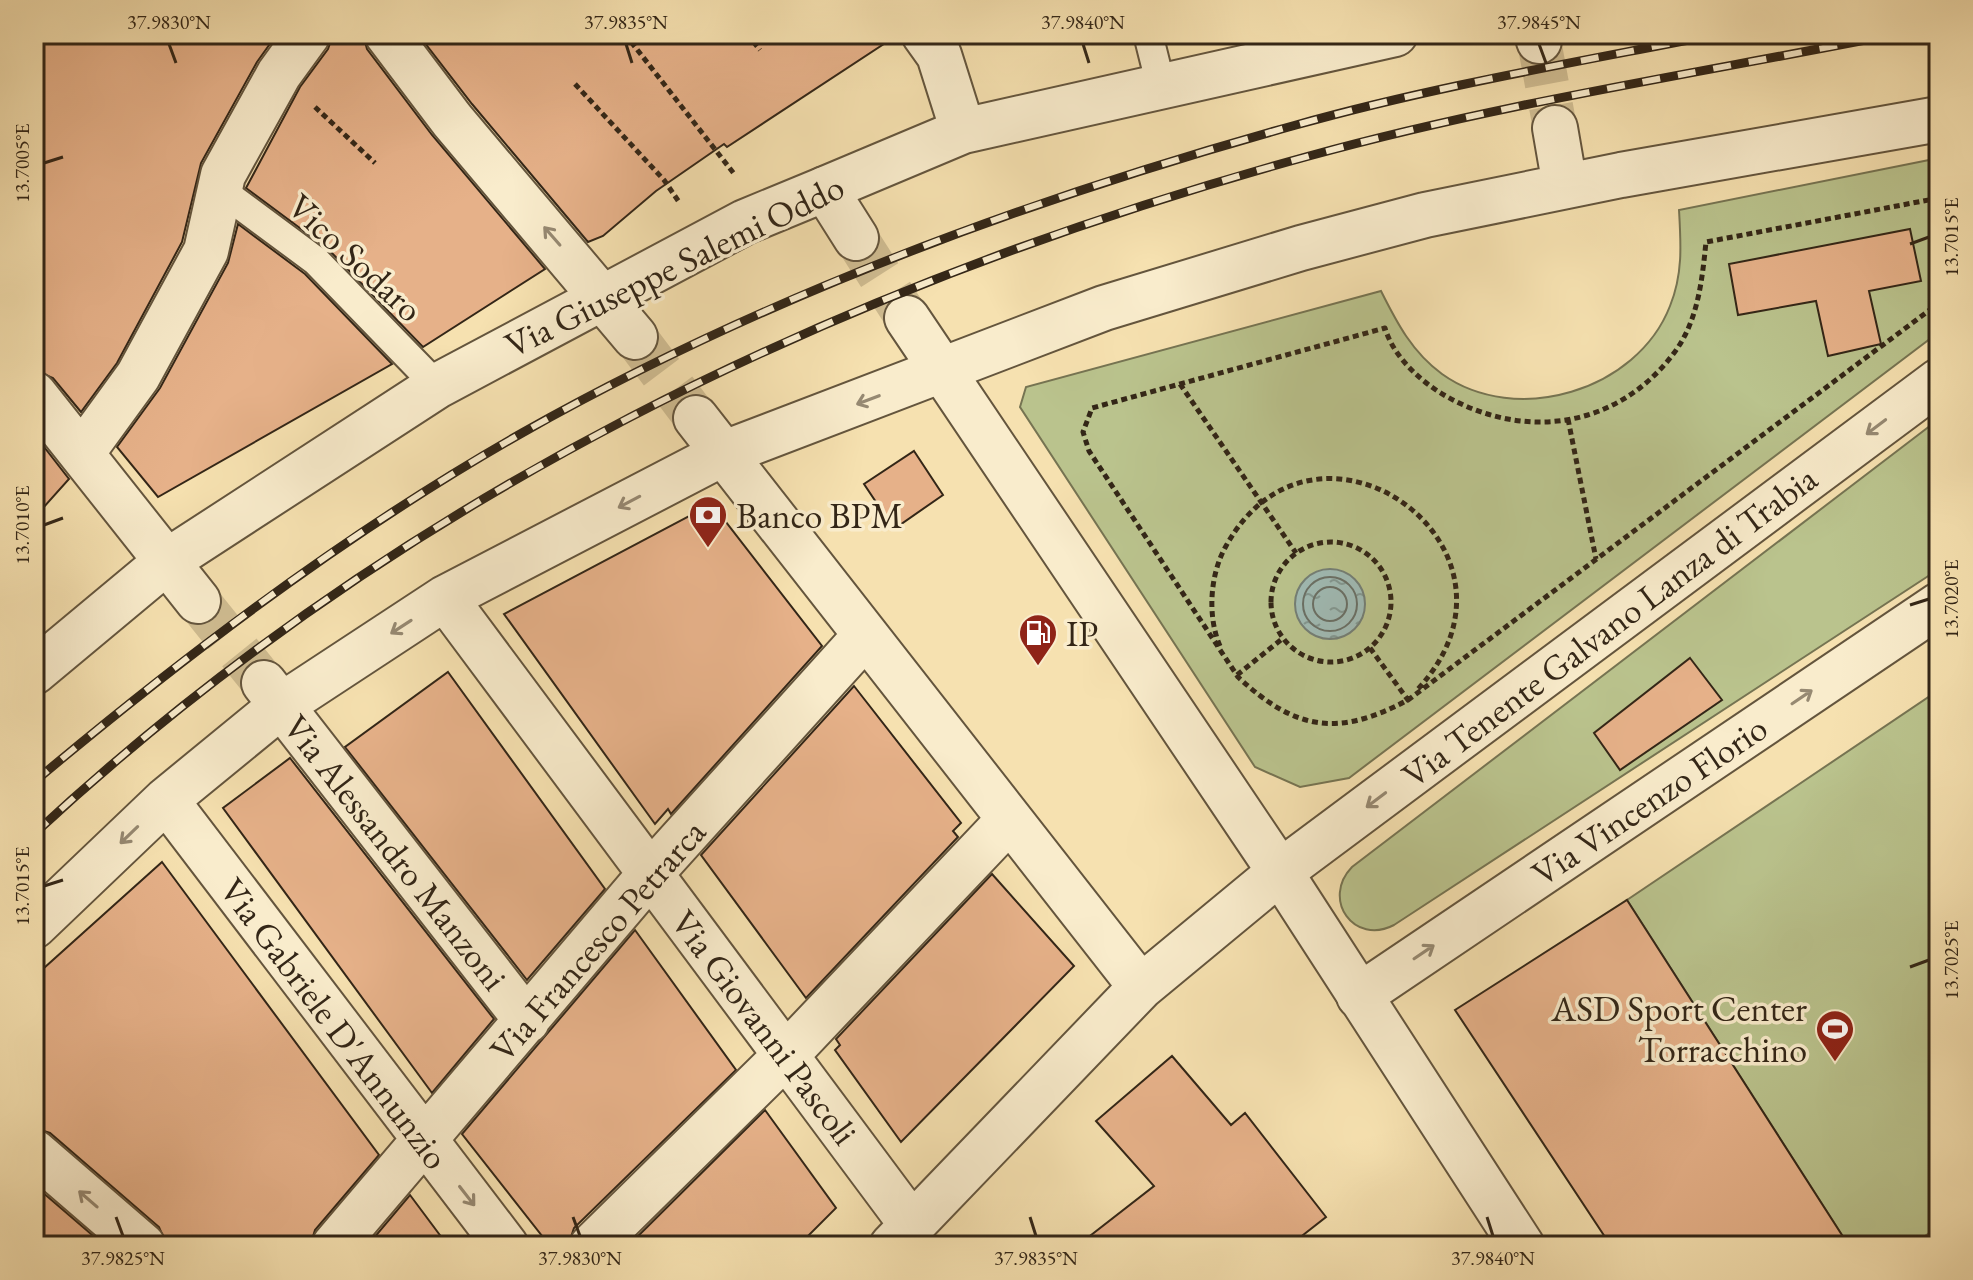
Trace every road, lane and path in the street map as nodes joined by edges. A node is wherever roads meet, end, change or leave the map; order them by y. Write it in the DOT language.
graph roads {
  1 [pos="308,34"];
  2 [pos="387,34"];
  3 [pos="625,34"];
  4 [pos="747,34"];
  5 [pos="924,34"];
  6 [pos="1148,34"];
  7 [pos="1395,34"];
  8 [pos="760,50"];
  9 [pos="279,74"];
  10 [pos="575,84"];
  11 [pos="1161,86"];
  12 [pos="1939,119"];
  13 [pos="1555,128"];
  14 [pos="963,131"];
  15 [pos="375,163"];
  16 [pos="1565,186"];
  17 [pos="219,189"];
  18 [pos="825,189"];
  19 [pos="1939,198"];
  20 [pos="762,216"];
  21 [pos="856,238"];
  22 [pos="707,242"];
  23 [pos="603,295"];
  24 [pos="1939,303"];
  25 [pos="907,318"];
  26 [pos="635,337"];
  27 [pos="941,372"];
  28 [pos="1939,381"];
  29 [pos="1180,384"];
  30 [pos="437,386"];
  31 [pos="34,394"];
  32 [pos="696,418"];
  33 [pos="1568,419"];
  34 [pos="82,453"];
  35 [pos="722,454"];
  36 [pos="1260,504"];
  37 [pos="1296,553"];
  38 [pos="1596,559"];
  39 [pos="166,562"];
  40 [pos="445,598"];
  41 [pos="198,601"];
  42 [pos="1939,605"];
  43 [pos="864,637"];
  44 [pos="1282,639"];
  45 [pos="1370,648"];
  46 [pos="34,672"];
  47 [pos="1238,677"];
  48 [pos="273,694"];
  49 [pos="1408,700"];
  50 [pos="166,800"];
  51 [pos="1008,821"];
  52 [pos="1280,872"];
  53 [pos="651,873"];
  54 [pos="34,926"];
  55 [pos="1141,987"];
  56 [pos="1359,996"];
  57 [pos="527,1021"];
  58 [pos="786,1055"];
  59 [pos="425,1142"];
  60 [pos="34,1152"];
  61 [pos="902,1236"];
  62 [pos="143,1246"];
  63 [pos="334,1246"];
  64 [pos="506,1246"];
  65 [pos="592,1246"];
  66 [pos="1522,1246"];
  1 -- 9 [label="street"];
  23 -- 2 [label="street, one-way"];
  3 -- 20 [label="path"];
  4 -- 8 [label="path"];
  5 -- 14 [label="street"];
  6 -- 11 [label="lane"];
  7 -- 11 [label="street, Via Giuseppe Salemi Oddo"];
  9 -- 15 [label="path"];
  9 -- 17 [label="street"];
  10 -- 22 [label="path"];
  11 -- 14 [label="street, Via Giuseppe Salemi Oddo"];
  12 -- 16 [label="street"];
  13 -- 16 [label="street"];
  14 -- 18 [label="street, Via Giuseppe Salemi Oddo"];
  16 -- 27 [label="street"];
  17 -- 30 [label="lane, Vico Sodaro"];
  17 -- 34 [label="street"];
  18 -- 20 [label="street, Via Giuseppe Salemi Oddo"];
  18 -- 21 [label="street"];
  19 -- 33 [label="path"];
  20 -- 22 [label="street, Via Giuseppe Salemi Oddo"];
  22 -- 23 [label="street, Via Giuseppe Salemi Oddo"];
  23 -- 26 [label="street"];
  23 -- 30 [label="street, Via Giuseppe Salemi Oddo"];
  24 -- 38 [label="path"];
  25 -- 27 [label="street"];
  27 -- 35 [label="street, one-way"];
  27 -- 52 [label="street"];
  28 -- 52 [label="street, Via Tenente Galvano Lanza di Trabia, one-way"];
  29 -- 33 [label="path"];
  29 -- 36 [label="path"];
  29 -- 47 [label="path"];
  30 -- 39 [label="street, Via Giuseppe Salemi Oddo"];
  31 -- 34 [label="street"];
  32 -- 35 [label="street"];
  33 -- 38 [label="path"];
  34 -- 39 [label="street"];
  35 -- 40 [label="street, one-way"];
  35 -- 43 [label="street"];
  36 -- 37 [label="path"];
  36 -- 47 [label="path"];
  36 -- 49 [label="path"];
  37 -- 44 [label="path"];
  37 -- 45 [label="path"];
  38 -- 49 [label="path"];
  39 -- 41 [label="street"];
  39 -- 46 [label="street, Via Giuseppe Salemi Oddo"];
  40 -- 48 [label="street, one-way"];
  40 -- 53 [label="street, Via Giovanni Pascoli"];
  56 -- 42 [label="street, Via Vincenzo Florio, one-way"];
  43 -- 51 [label="street"];
  43 -- 53 [label="street, Via Francesco Petrarca"];
  44 -- 45 [label="path"];
  44 -- 47 [label="path"];
  45 -- 49 [label="path"];
  47 -- 49 [label="path"];
  48 -- 50 [label="street"];
  48 -- 57 [label="street, Via Alessandro Manzoni"];
  50 -- 54 [label="street, one-way"];
  50 -- 59 [label="street, Via Gabriele D'Annunzio"];
  51 -- 55 [label="street"];
  51 -- 58 [label="street"];
  52 -- 55 [label="street, Via Tenente Galvano Lanza di Trabia"];
  52 -- 56 [label="street"];
  53 -- 57 [label="street, Via Francesco Petrarca"];
  53 -- 58 [label="street, Via Giovanni Pascoli"];
  55 -- 61 [label="street, Via Tenente Galvano Lanza di Trabia"];
  56 -- 66 [label="street"];
  57 -- 59 [label="street, Via Francesco Petrarca"];
  58 -- 61 [label="street, Via Giovanni Pascoli"];
  58 -- 65 [label="street"];
  59 -- 63 [label="street, Via Francesco Petrarca"];
  59 -- 64 [label="street, Via Gabriele D'Annunzio, one-way"];
  62 -- 60 [label="street, one-way"];
}
